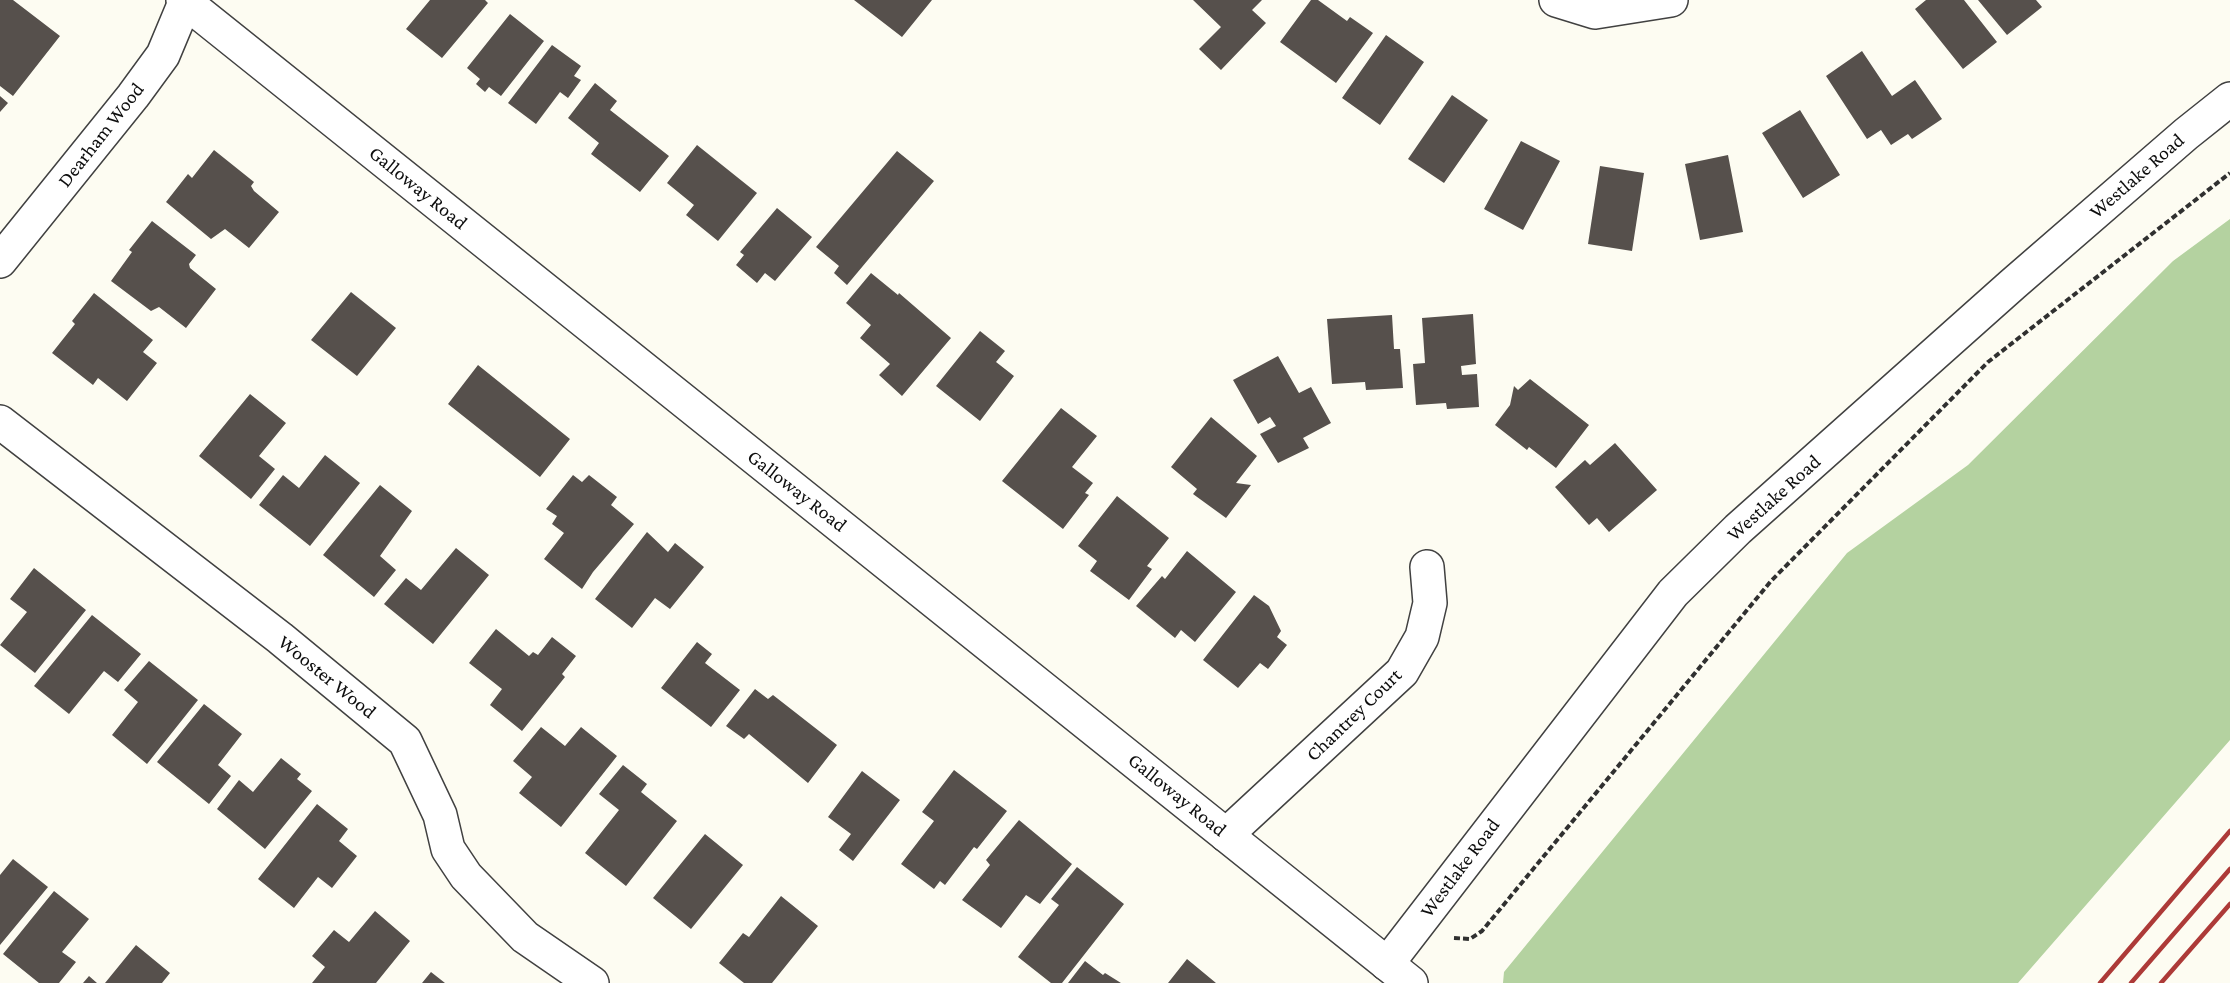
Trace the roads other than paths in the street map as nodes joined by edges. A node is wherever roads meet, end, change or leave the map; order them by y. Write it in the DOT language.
graph roads {
  1 [pos="185,0"];
  2 [pos="1556,0"];
  3 [pos="1671,0"];
  4 [pos="2230,99"];
  5 [pos="0,261"];
  6 [pos="0,422"];
  7 [pos="1427,567"];
  8 [pos="1226,835"];
  9 [pos="1399,973"];
  10 [pos="591,983"];
  1 -- 5 [label="street, Dearham Wood"];
  1 -- 8 [label="street, Galloway Road"];
  2 -- 3 [label="street"];
  4 -- 9 [label="street, Westlake Road"];
  6 -- 10 [label="street, Wooster Wood"];
  7 -- 8 [label="street, Chantrey Court"];
  8 -- 9 [label="street, Galloway Road"];
}
